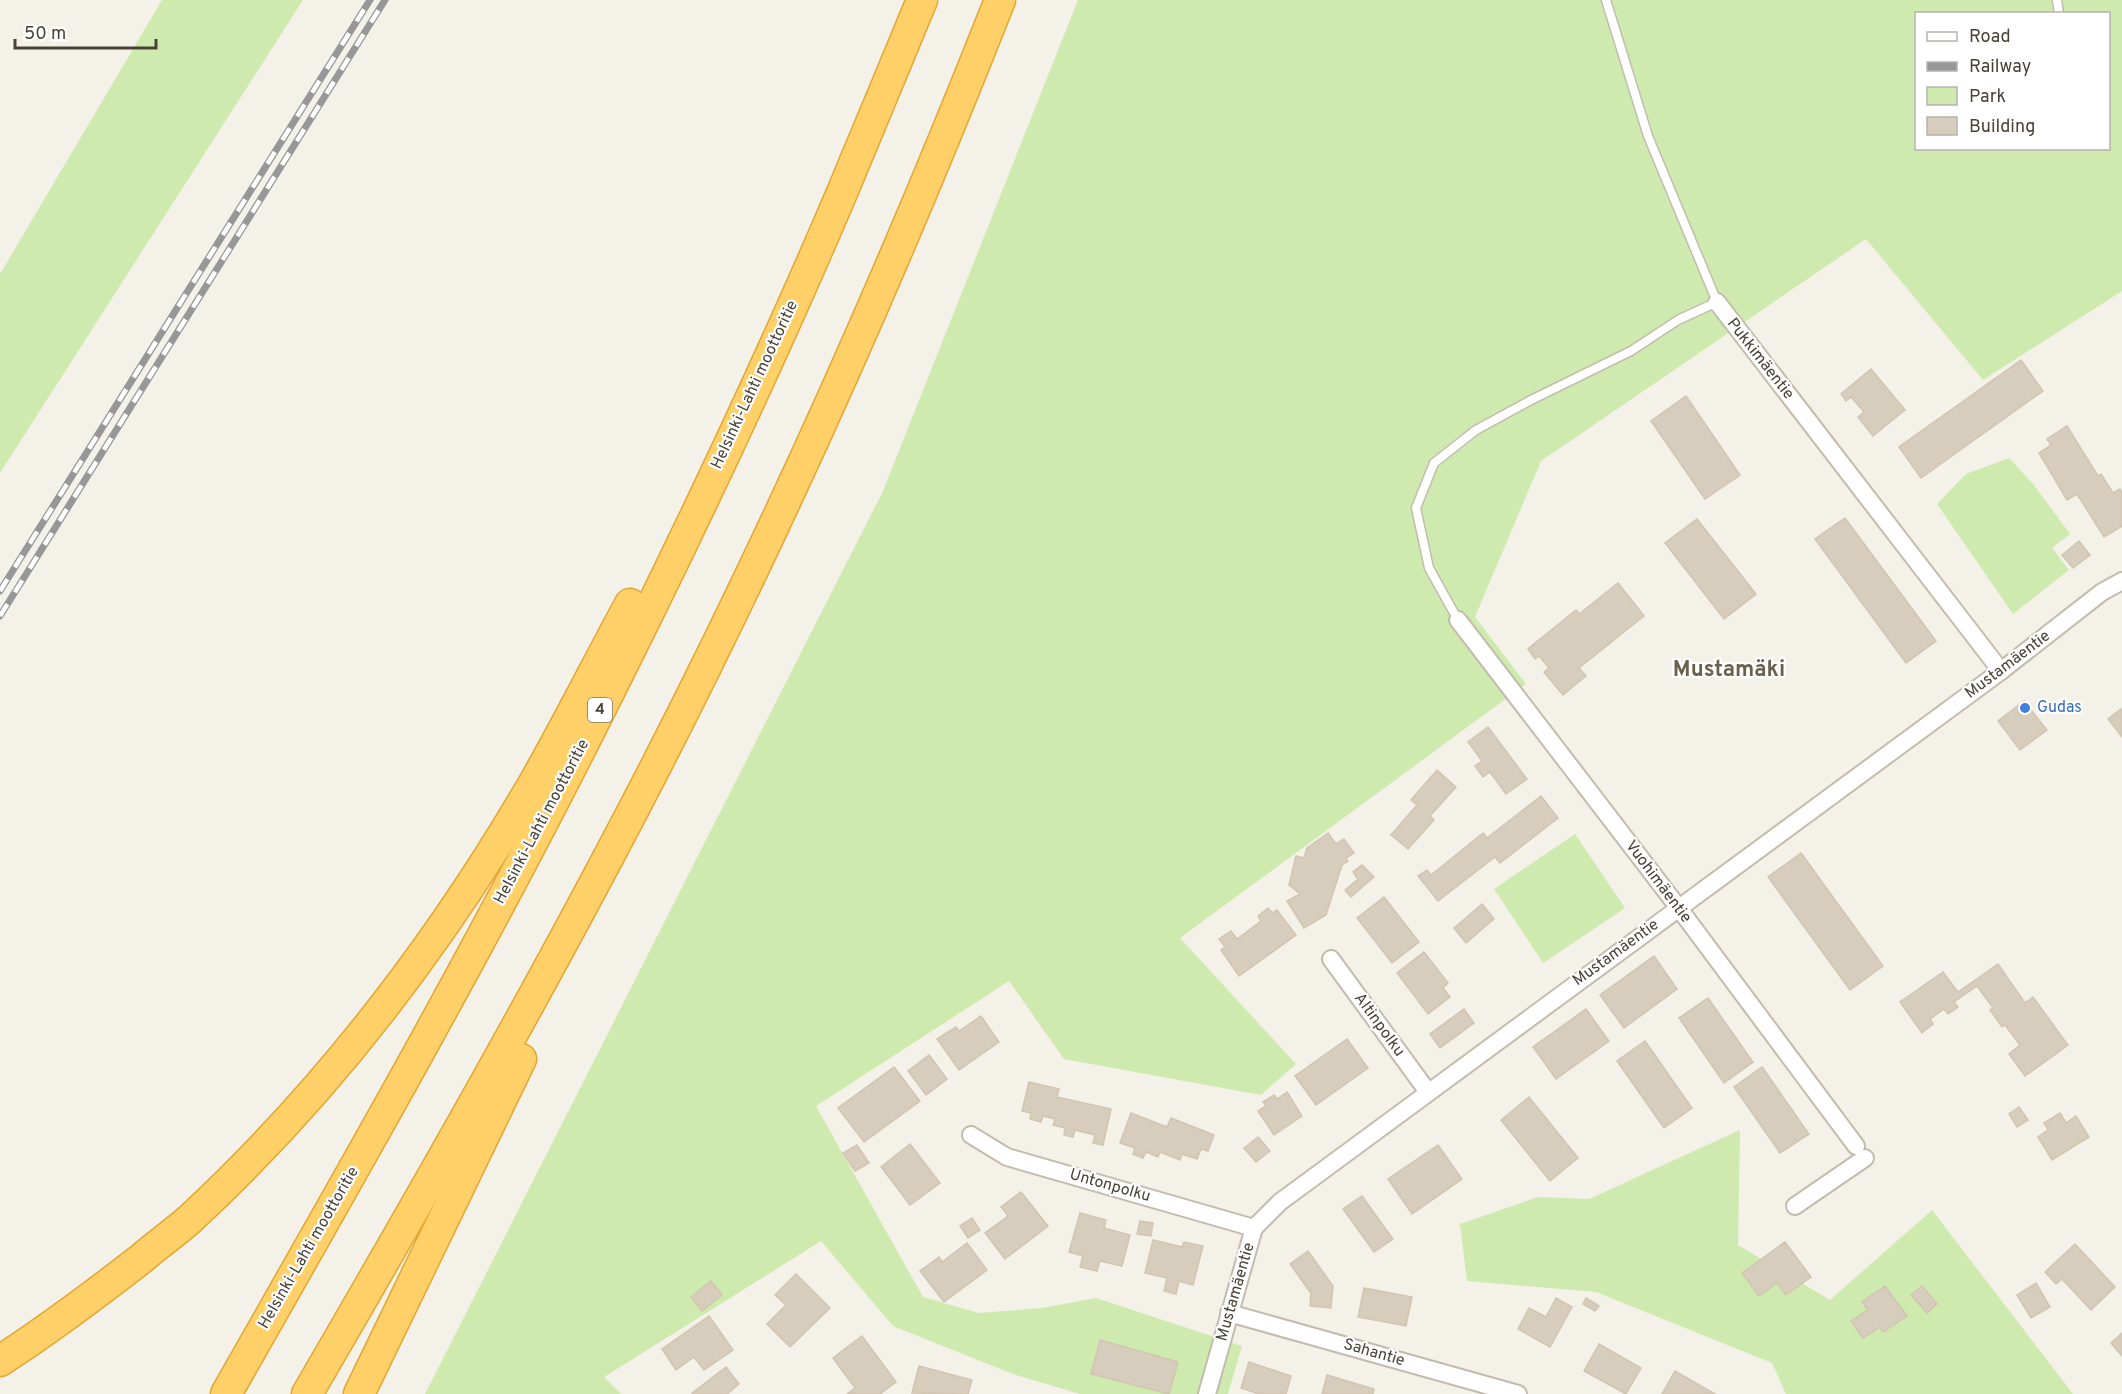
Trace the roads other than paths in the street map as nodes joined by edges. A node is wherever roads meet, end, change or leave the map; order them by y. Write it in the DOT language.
graph roads {
  1 [pos="922,0"];
  2 [pos="1000,0"];
  3 [pos="1606,0"];
  4 [pos="1717,302"];
  5 [pos="683,540"];
  6 [pos="2122,581"];
  7 [pos="1458,620"];
  8 [pos="2001,671"];
  9 [pos="656,764"];
  10 [pos="1678,907"];
  11 [pos="1330,959"];
  12 [pos="1428,1092"];
  13 [pos="970,1135"];
  14 [pos="1795,1206"];
  15 [pos="1254,1228"];
  16 [pos="1229,1313"];
  17 [pos="0,1361"];
  18 [pos="226,1394"];
  19 [pos="307,1394"];
  20 [pos="359,1394"];
  21 [pos="1208,1394"];
  22 [pos="1518,1394"];
  1 -- 5 [label="highway, Helsinki-Lahti moottoritie / 4"];
  2 -- 9 [label="highway"];
  3 -- 4 [label="lane, Pukkimäentie"];
  4 -- 7 [label="lane"];
  4 -- 8 [label="street, Pukkimäentie"];
  5 -- 17 [label="highway"];
  5 -- 18 [label="highway, Helsinki-Lahti moottoritie / 4"];
  6 -- 8 [label="street, Mustamäentie"];
  7 -- 10 [label="street, Vuohimäentie"];
  8 -- 10 [label="street, Mustamäentie"];
  9 -- 19 [label="highway"];
  9 -- 20 [label="highway"];
  10 -- 12 [label="street, Mustamäentie"];
  10 -- 14 [label="street, Vuohimäentie"];
  11 -- 12 [label="street, Altinpolku"];
  12 -- 15 [label="street, Mustamäentie"];
  13 -- 15 [label="street, Untonpolku"];
  15 -- 16 [label="street, Mustamäentie"];
  16 -- 21 [label="street, Mustamäentie"];
  16 -- 22 [label="street, Sahantie"];
}
